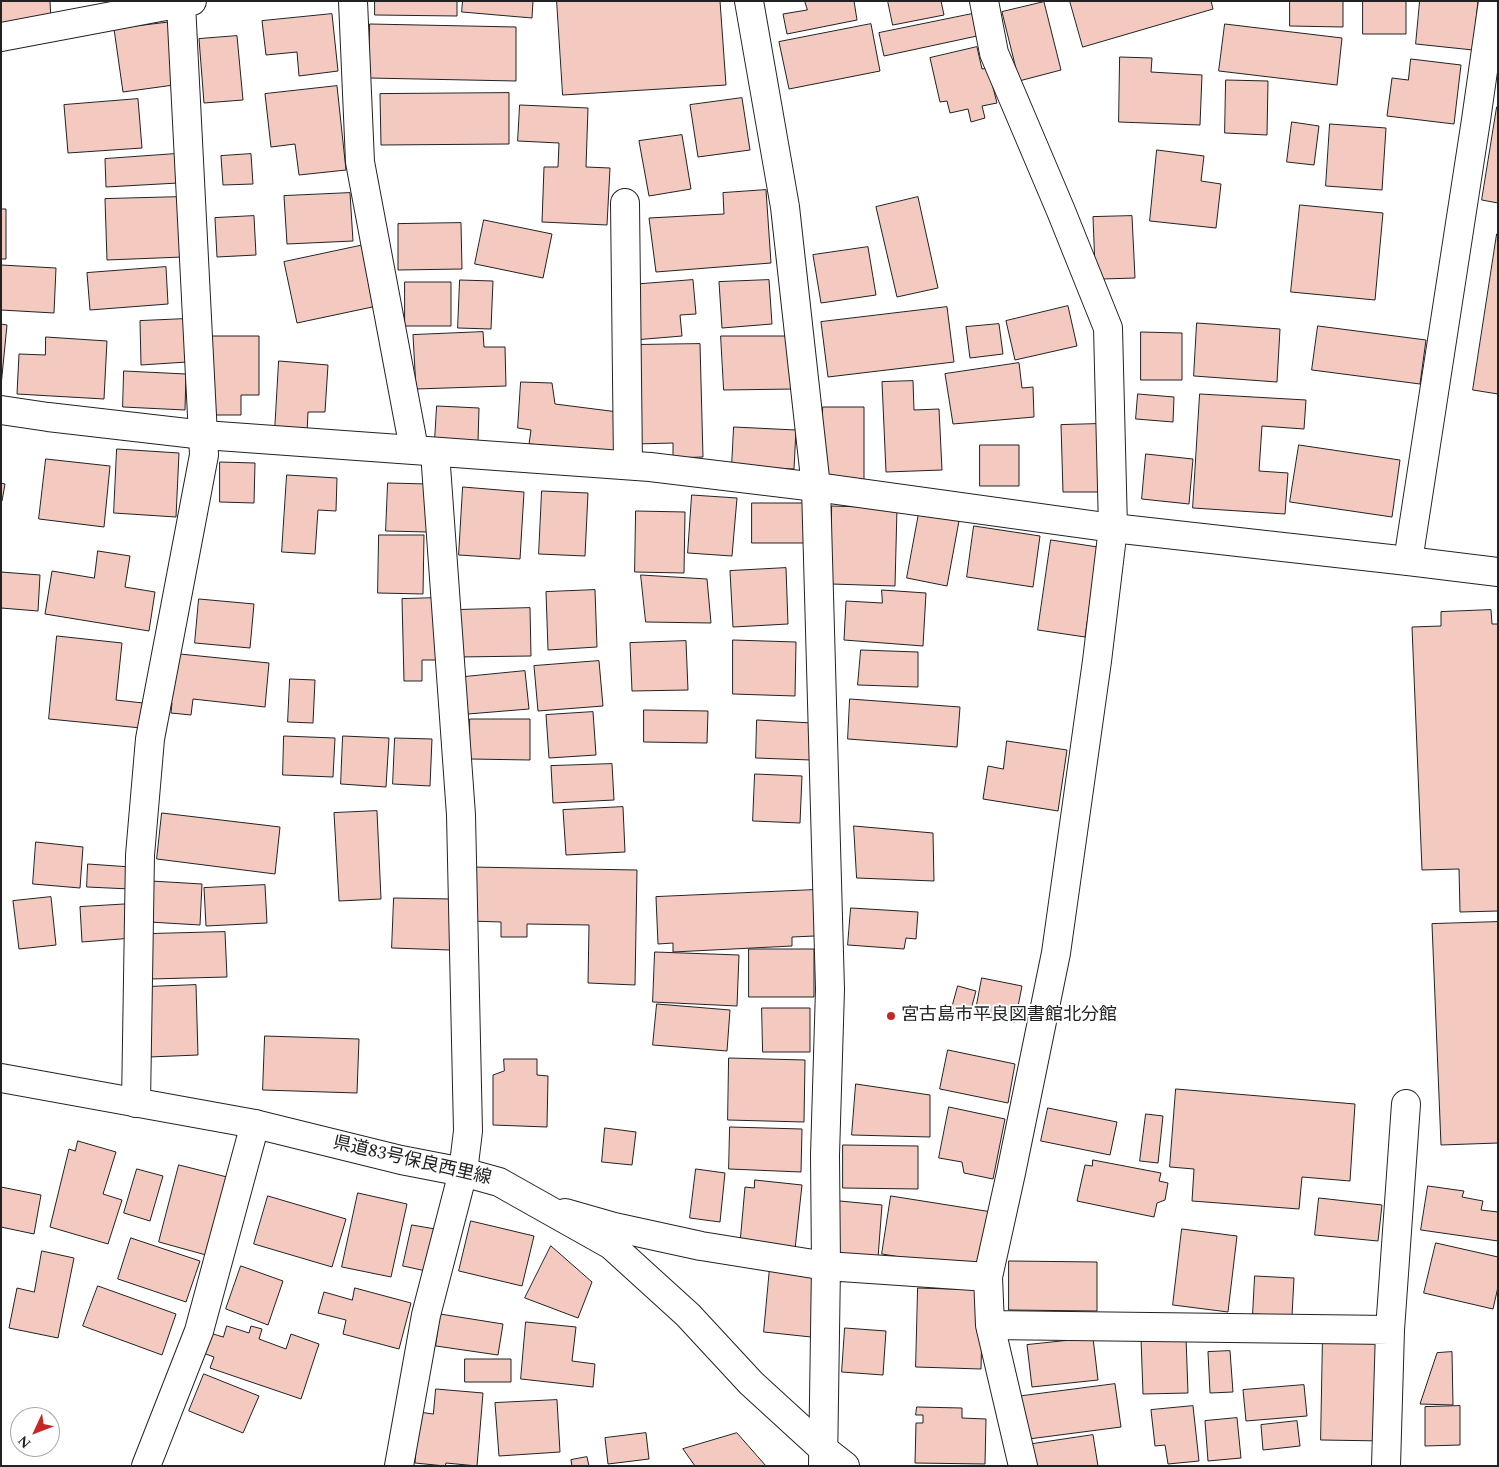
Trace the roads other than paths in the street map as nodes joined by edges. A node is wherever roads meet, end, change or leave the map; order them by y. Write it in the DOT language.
graph roads {
  1 [pos="353,1"];
  2 [pos="749,1"];
  3 [pos="984,1"];
  4 [pos="1493,1"];
  5 [pos="187,2"];
  6 [pos="1,37"];
  7 [pos="625,203"];
  8 [pos="1,410"];
  9 [pos="204,435"];
  10 [pos="425,451"];
  11 [pos="628,466"];
  12 [pos="816,487"];
  13 [pos="1113,528"];
  14 [pos="1408,561"];
  15 [pos="1498,572"];
  16 [pos="1,1078"];
  17 [pos="136,1103"];
  18 [pos="1406,1104"];
  19 [pos="255,1124"];
  20 [pos="463,1172"];
  21 [pos="548,1208"];
  22 [pos="826,1266"];
  23 [pos="988,1277"];
  24 [pos="990,1325"];
  25 [pos="1390,1330"];
  26 [pos="823,1457"];
  27 [pos="146,1466"];
  28 [pos="399,1466"];
  29 [pos="845,1466"];
  30 [pos="1022,1466"];
  31 [pos="1386,1466"];
  1 -- 10 [label="street"];
  2 -- 12 [label="street"];
  3 -- 13 [label="street"];
  4 -- 14 [label="street"];
  5 -- 6 [label="street"];
  5 -- 9 [label="street"];
  7 -- 11 [label="street"];
  8 -- 9 [label="street"];
  9 -- 10 [label="street"];
  9 -- 17 [label="street"];
  10 -- 11 [label="street"];
  10 -- 20 [label="street"];
  11 -- 12 [label="street"];
  12 -- 13 [label="street"];
  12 -- 22 [label="street"];
  13 -- 14 [label="street"];
  13 -- 23 [label="street"];
  14 -- 15 [label="street"];
  16 -- 17 [label="street, 県道83号保良西里線"];
  17 -- 19 [label="street, 県道83号保良西里線"];
  18 -- 25 [label="street"];
  19 -- 20 [label="street, 県道83号保良西里線"];
  19 -- 27 [label="street"];
  20 -- 21 [label="street, 県道83号保良西里線"];
  20 -- 28 [label="street"];
  21 -- 22 [label="street"];
  21 -- 26 [label="street, 県道83号保良西里線"];
  22 -- 23 [label="street"];
  22 -- 26 [label="street"];
  23 -- 24 [label="street"];
  24 -- 25 [label="street"];
  24 -- 30 [label="street"];
  25 -- 31 [label="street"];
  26 -- 29 [label="street, 県道83号保良西里線"];
}
